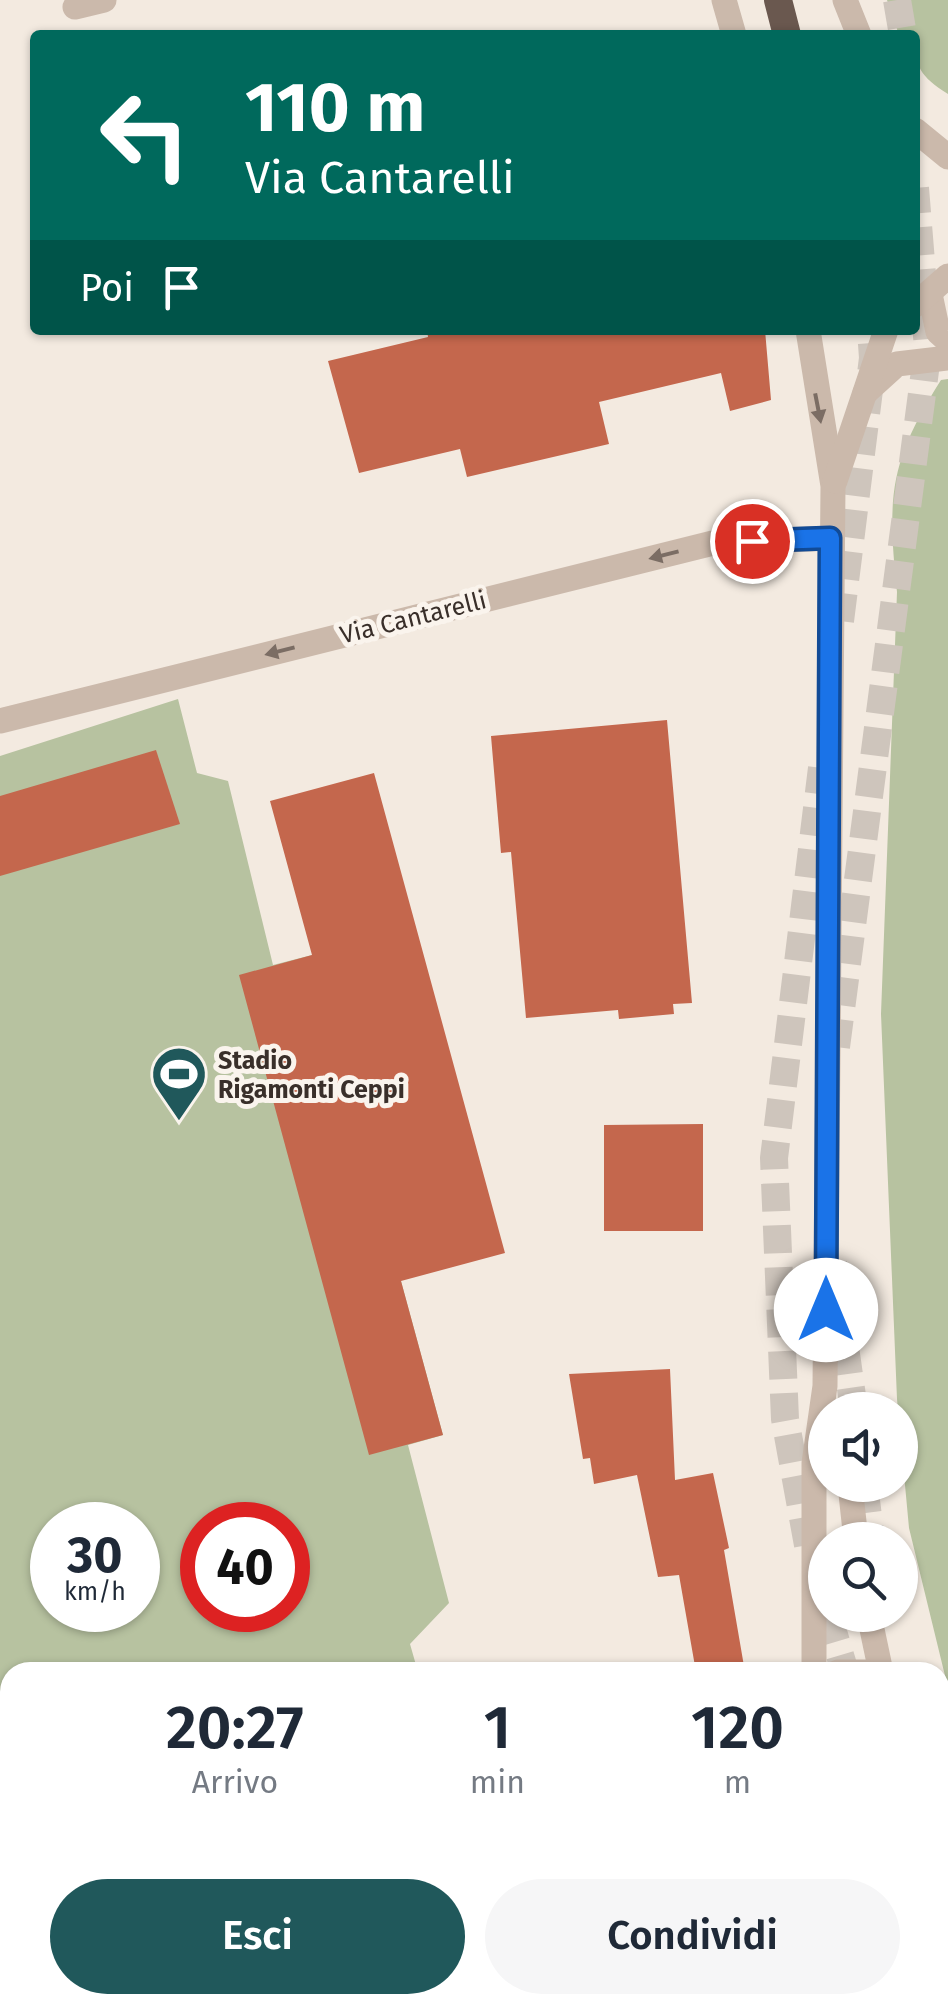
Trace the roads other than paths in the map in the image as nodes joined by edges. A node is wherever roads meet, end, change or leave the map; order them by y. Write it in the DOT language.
graph roads {
  1 [pos="104,0"];
  2 [pos="724,0"];
  3 [pos="778,0"];
  4 [pos="845,0"];
  5 [pos="75,7"];
  6 [pos="733,30"];
  7 [pos="786,30"];
  8 [pos="857,30"];
  9 [pos="920,134"];
  10 [pos="947,155"];
  11 [pos="931,291"];
  12 [pos="809,335"];
  13 [pos="884,335"];
  14 [pos="948,341"];
  15 [pos="948,358"];
  16 [pos="864,393"];
  17 [pos="833,486"];
  18 [pos="830,538"];
  19 [pos="0,722"];
  20 [pos="829,1392"];
  21 [pos="814,1502"];
  22 [pos="873,1632"];
  23 [pos="814,1662"];
  24 [pos="879,1662"];
  1 -- 5 [label="street"];
  2 -- 6 [label="street"];
  3 -- 7 [label="highway"];
  4 -- 8 [label="street"];
  9 -- 10 [label="street"];
  11 -- 14 [label="street"];
  12 -- 17 [label="street, one-way"];
  13 -- 16 [label="street"];
  15 -- 16 [label="street"];
  16 -- 17 [label="street"];
  17 -- 18 [label="street"];
  18 -- 19 [label="street, Via Cantarelli, one-way"];
  18 -- 20 [label="street"];
  21 -- 23 [label="street"];
  22 -- 24 [label="street"];
}
